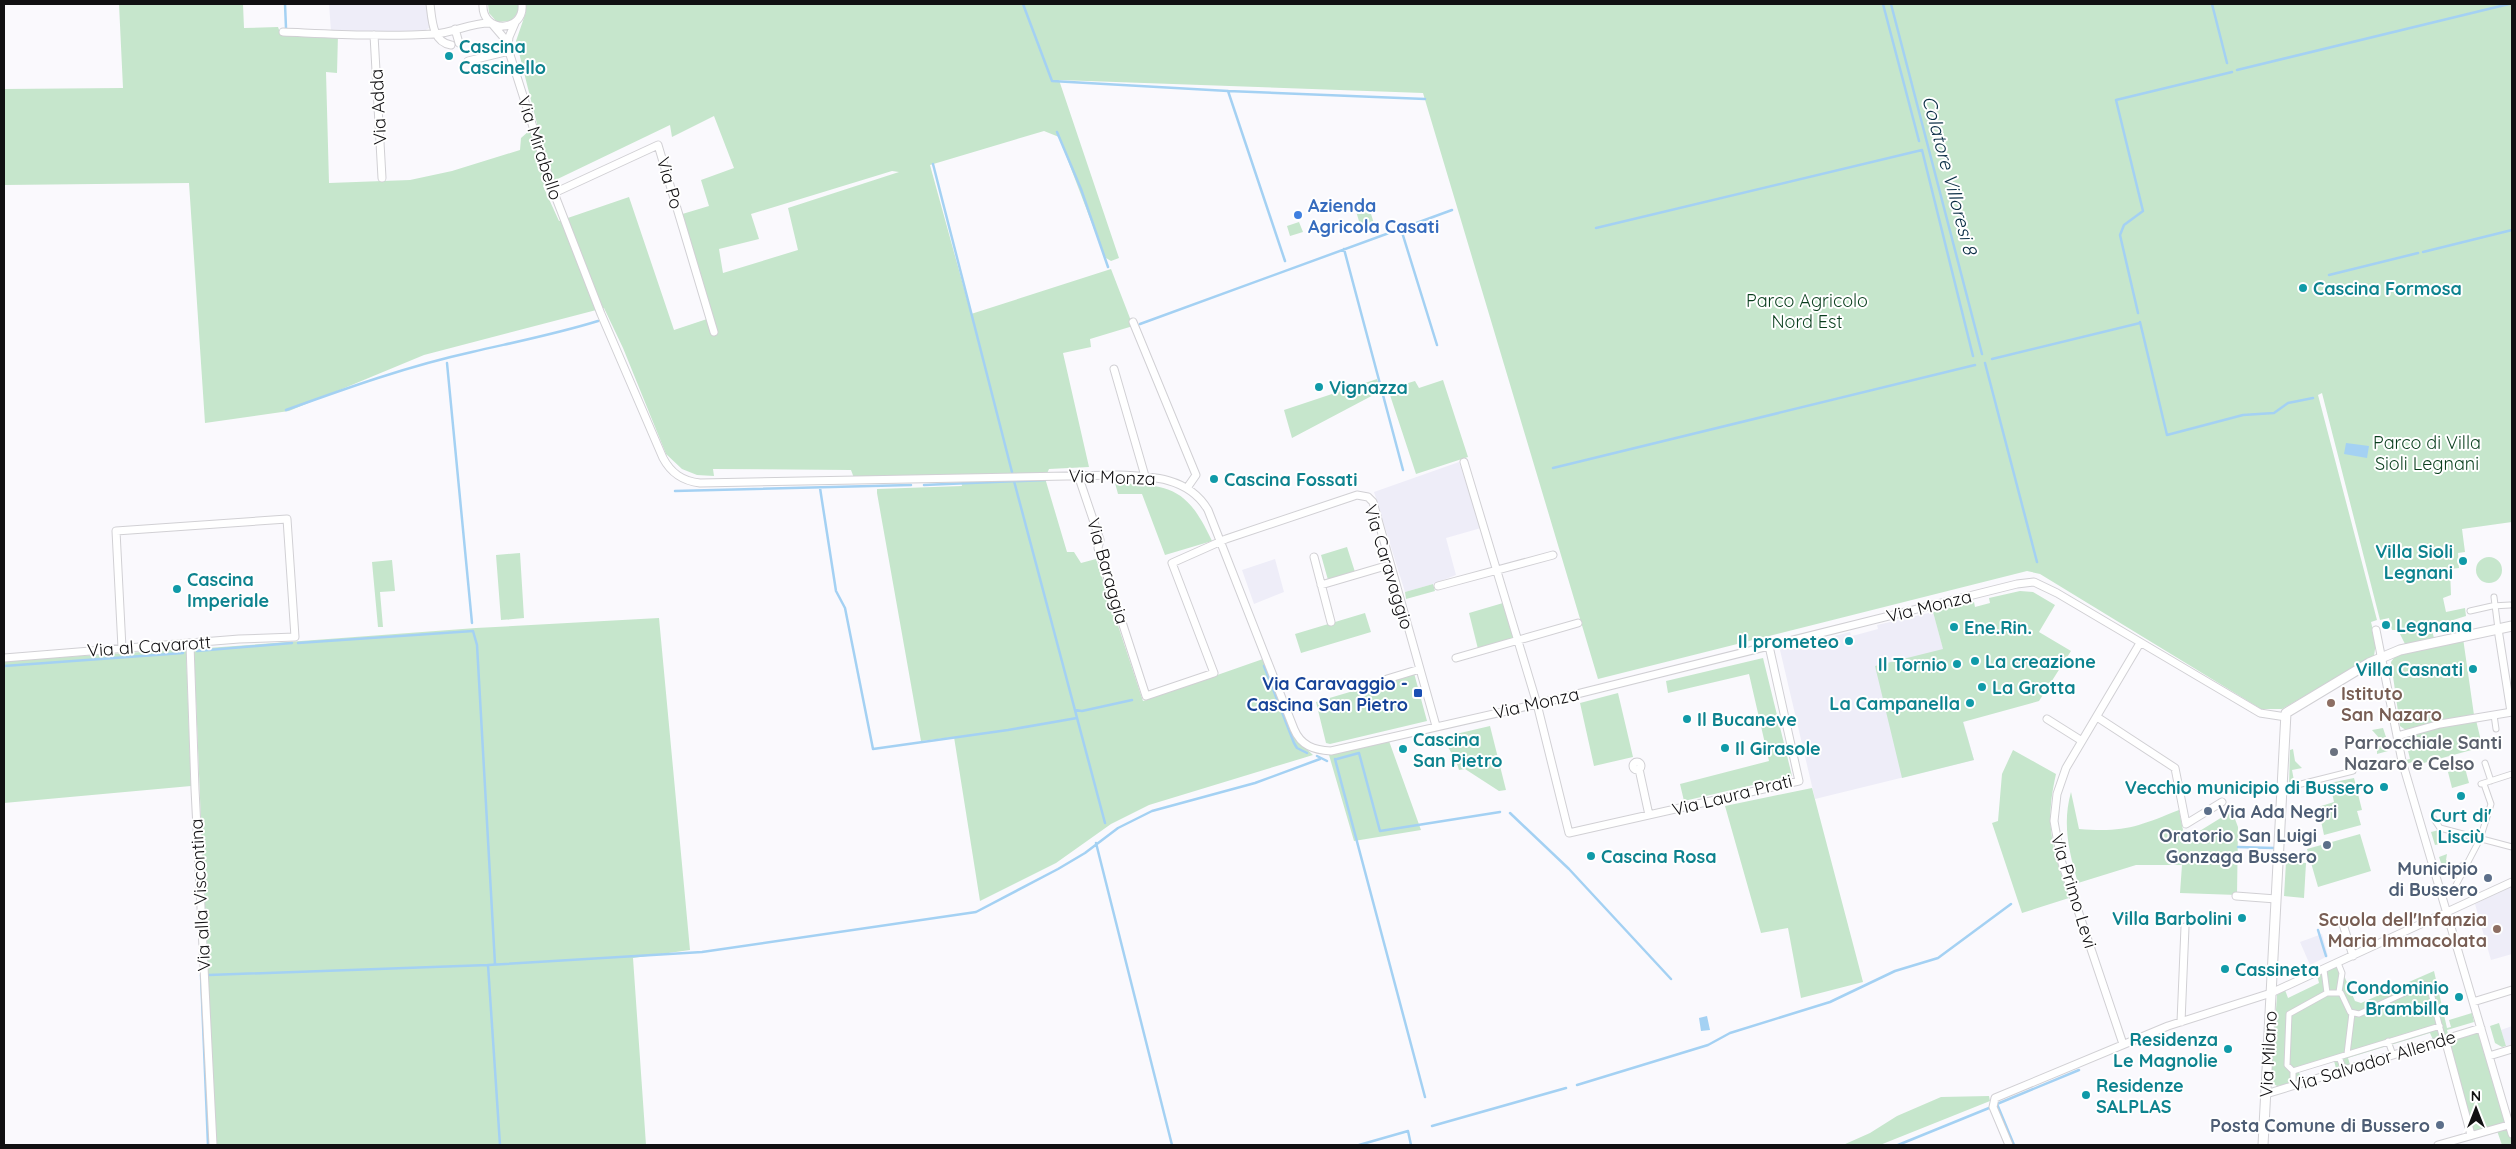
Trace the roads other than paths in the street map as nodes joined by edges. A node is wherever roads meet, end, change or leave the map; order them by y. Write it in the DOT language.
graph roads {
  1 [pos="430,4"];
  2 [pos="522,4"];
  3 [pos="483,6"];
  4 [pos="515,23"];
  5 [pos="492,24"];
  6 [pos="470,25"];
  7 [pos="455,29"];
  8 [pos="283,32"];
  9 [pos="436,34"];
  10 [pos="374,35"];
  11 [pos="508,50"];
  12 [pos="468,61"];
  13 [pos="382,178"];
  14 [pos="554,193"];
  15 [pos="1133,322"];
  16 [pos="714,332"];
  17 [pos="1114,369"];
  18 [pos="1464,462"];
  19 [pos="673,473"];
  20 [pos="1078,475"];
  21 [pos="1145,476"];
  22 [pos="1187,488"];
  23 [pos="1222,542"];
  24 [pos="1553,555"];
  25 [pos="1314,557"];
  26 [pos="1389,565"];
  27 [pos="1497,571"];
  28 [pos="1320,585"];
  29 [pos="1438,586"];
  30 [pos="2494,597"];
  31 [pos="2510,605"];
  32 [pos="2495,606"];
  33 [pos="2470,611"];
  34 [pos="1330,622"];
  35 [pos="1578,623"];
  36 [pos="2512,626"];
  37 [pos="2498,629"];
  38 [pos="2376,630"];
  39 [pos="1518,641"];
  40 [pos="2140,643"];
  41 [pos="190,644"];
  42 [pos="1769,646"];
  43 [pos="122,648"];
  44 [pos="2382,657"];
  45 [pos="4,658"];
  46 [pos="1456,658"];
  47 [pos="1420,669"];
  48 [pos="1387,679"];
  49 [pos="1537,704"];
  50 [pos="2512,712"];
  51 [pos="2494,715"];
  52 [pos="2097,717"];
  53 [pos="2286,717"];
  54 [pos="2047,719"];
  55 [pos="1436,726"];
  56 [pos="2496,729"];
  57 [pos="2397,736"];
  58 [pos="2082,740"];
  59 [pos="2485,763"];
  60 [pos="1640,769"];
  61 [pos="2353,771"];
  62 [pos="2512,774"];
  63 [pos="2491,781"];
  64 [pos="2281,784"];
  65 [pos="2222,802"];
  66 [pos="1650,815"];
  67 [pos="2434,819"];
  68 [pos="2480,839"];
  69 [pos="2512,847"];
  70 [pos="2467,864"];
  71 [pos="2435,875"];
  72 [pos="2512,882"];
  73 [pos="2456,885"];
  74 [pos="2236,896"];
  75 [pos="2276,899"];
  76 [pos="2446,912"];
  77 [pos="2342,921"];
  78 [pos="2185,927"];
  79 [pos="2353,956"];
  80 [pos="2338,963"];
  81 [pos="2324,970"];
  82 [pos="2512,990"];
  83 [pos="2339,992"];
  84 [pos="2271,993"];
  85 [pos="2328,993"];
  86 [pos="2473,1002"];
  87 [pos="2352,1013"];
  88 [pos="2182,1022"];
  89 [pos="2440,1026"];
  90 [pos="2481,1028"];
  91 [pos="2444,1039"];
  92 [pos="2388,1041"];
  93 [pos="2123,1044"];
  94 [pos="2512,1049"];
  95 [pos="2347,1054"];
  96 [pos="2393,1055"];
  97 [pos="2489,1056"];
  98 [pos="2340,1057"];
  99 [pos="2344,1070"];
  100 [pos="2292,1071"];
  101 [pos="2293,1086"];
  102 [pos="2266,1094"];
  103 [pos="2511,1124"];
  104 [pos="2512,1134"];
  105 [pos="2471,1135"];
  106 [pos="213,1145"];
  107 [pos="2009,1145"];
  108 [pos="2263,1145"];
  109 [pos="2438,1145"];
  1 -- 9 [label="street"];
  2 -- 4 [label="street"];
  3 -- 5 [label="street, Via Mirabello"];
  3 -- 6 [label="street"];
  4 -- 5 [label="street"];
  4 -- 11 [label="street"];
  5 -- 6 [label="street"];
  5 -- 11 [label="street, Via Mirabello"];
  6 -- 7 [label="street"];
  7 -- 9 [label="street"];
  7 -- 9 [label="street"];
  8 -- 10 [label="street"];
  9 -- 10 [label="street"];
  10 -- 13 [label="street, Via Adda"];
  11 -- 12 [label="street"];
  11 -- 14 [label="street, Via Mirabello"];
  14 -- 16 [label="street, Via Po"];
  14 -- 19 [label="street, Via Mirabello"];
  15 -- 22 [label="street"];
  17 -- 21 [label="street"];
  18 -- 27 [label="street"];
  19 -- 20 [label="street, Via Monza"];
  20 -- 21 [label="street, Via Monza"];
  20 -- 23 [label="street, Via Baraggia"];
  21 -- 22 [label="street, Via Monza"];
  22 -- 23 [label="street, Via Monza"];
  23 -- 26 [label="street, Via Caravaggio"];
  23 -- 55 [label="street, Via Monza"];
  24 -- 27 [label="street"];
  25 -- 28 [label="street"];
  26 -- 28 [label="street"];
  26 -- 47 [label="street, Via Caravaggio"];
  27 -- 29 [label="street"];
  27 -- 39 [label="street"];
  28 -- 34 [label="street"];
  30 -- 32 [label="street"];
  31 -- 32 [label="street"];
  32 -- 33 [label="street"];
  32 -- 37 [label="street"];
  35 -- 39 [label="street"];
  36 -- 37 [label="street"];
  37 -- 44 [label="street"];
  37 -- 50 [label="street"];
  38 -- 44 [label="street"];
  39 -- 46 [label="street"];
  39 -- 49 [label="street"];
  40 -- 42 [label="street, Via Monza"];
  40 -- 52 [label="street, Via Primo Levi"];
  40 -- 53 [label="street, Via Monza"];
  41 -- 43 [label="street, Via al Cavarott"];
  41 -- 43 [label="street, Via al Cavarott"];
  41 -- 106 [label="street, Via alla Viscontina"];
  42 -- 49 [label="street, Via Monza"];
  42 -- 66 [label="street, Via Laura Prati"];
  43 -- 45 [label="street, Via al Cavarott"];
  44 -- 53 [label="street"];
  44 -- 57 [label="street"];
  47 -- 48 [label="street"];
  47 -- 55 [label="street, Via Caravaggio"];
  49 -- 55 [label="street, Via Monza"];
  49 -- 66 [label="street, Via Laura Prati"];
  50 -- 51 [label="street"];
  51 -- 56 [label="street"];
  51 -- 57 [label="street"];
  52 -- 58 [label="street, Via Primo Levi"];
  52 -- 65 [label="street"];
  53 -- 64 [label="street, Via Milano"];
  54 -- 58 [label="street"];
  57 -- 71 [label="street"];
  58 -- 93 [label="street, Via Primo Levi"];
  59 -- 63 [label="street"];
  60 -- 66 [label="street, Via Laura Prati"];
  61 -- 64 [label="street"];
  62 -- 63 [label="street"];
  63 -- 68 [label="street"];
  64 -- 75 [label="street, Via Milano"];
  67 -- 68 [label="street"];
  68 -- 69 [label="street"];
  68 -- 70 [label="street"];
  70 -- 71 [label="street"];
  70 -- 73 [label="street"];
  71 -- 76 [label="street"];
  72 -- 76 [label="street"];
  74 -- 75 [label="street"];
  75 -- 84 [label="street, Via Milano"];
  76 -- 79 [label="street"];
  76 -- 86 [label="street"];
  77 -- 79 [label="street"];
  78 -- 88 [label="street"];
  79 -- 80 [label="street"];
  80 -- 81 [label="street"];
  80 -- 83 [label="street"];
  81 -- 84 [label="street"];
  81 -- 85 [label="street"];
  82 -- 86 [label="street"];
  83 -- 85 [label="street"];
  83 -- 87 [label="street"];
  84 -- 88 [label="street"];
  84 -- 102 [label="street, Via Milano"];
  85 -- 100 [label="street"];
  86 -- 90 [label="street"];
  87 -- 89 [label="street"];
  87 -- 95 [label="street"];
  88 -- 93 [label="street"];
  89 -- 91 [label="street"];
  89 -- 92 [label="street"];
  90 -- 91 [label="street, Via Salvador Allende"];
  90 -- 97 [label="street"];
  91 -- 96 [label="street, Via Salvador Allende"];
  91 -- 105 [label="street"];
  92 -- 95 [label="street"];
  92 -- 96 [label="street"];
  93 -- 107 [label="street"];
  94 -- 97 [label="street"];
  95 -- 98 [label="street"];
  96 -- 99 [label="street, Via Salvador Allende"];
  97 -- 103 [label="street"];
  98 -- 99 [label="street"];
  98 -- 100 [label="street"];
  99 -- 101 [label="street, Via Salvador Allende"];
  100 -- 101 [label="street"];
  101 -- 102 [label="street, Via Salvador Allende"];
  102 -- 108 [label="street, Via Milano"];
  103 -- 104 [label="street"];
  103 -- 105 [label="street"];
  105 -- 109 [label="street"];
}
